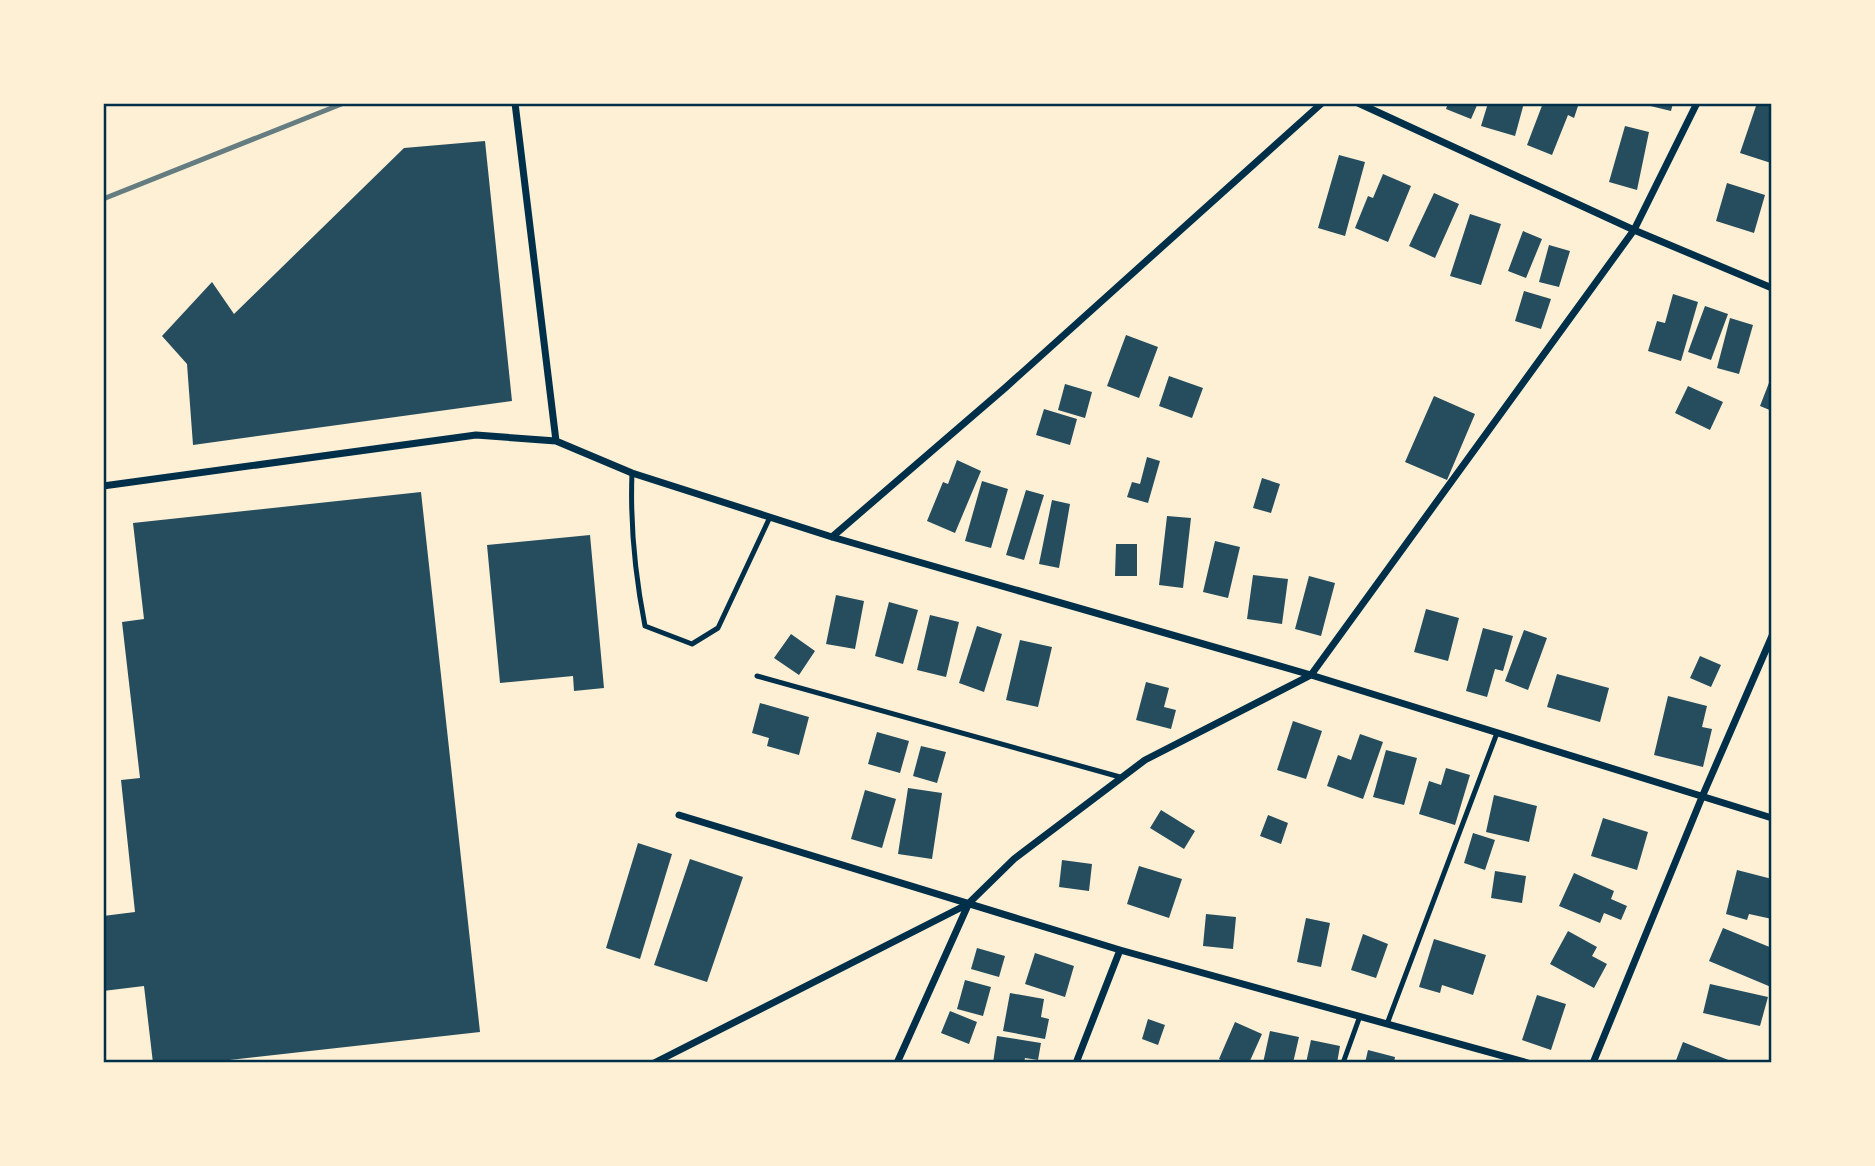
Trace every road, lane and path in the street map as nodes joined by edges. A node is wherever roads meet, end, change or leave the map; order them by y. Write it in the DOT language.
graph roads {
  1 [pos="515,103"];
  2 [pos="1322,103"];
  3 [pos="1358,103"];
  4 [pos="1697,103"];
  5 [pos="1634,230"];
  6 [pos="1772,288"];
  7 [pos="556,441"];
  8 [pos="632,473"];
  9 [pos="103,486"];
  10 [pos="771,516"];
  11 [pos="832,537"];
  12 [pos="1772,636"];
  13 [pos="1311,675"];
  14 [pos="757,676"];
  15 [pos="1497,733"];
  16 [pos="1120,776"];
  17 [pos="1702,797"];
  18 [pos="679,815"];
  19 [pos="1772,818"];
  20 [pos="968,904"];
  21 [pos="1120,950"];
  22 [pos="1360,1016"];
  23 [pos="1387,1024"];
  24 [pos="683,1050"];
  25 [pos="654,1063"];
  26 [pos="678,1063"];
  27 [pos="897,1063"];
  28 [pos="1076,1063"];
  29 [pos="1343,1063"];
  30 [pos="1528,1063"];
  31 [pos="1593,1063"];
  1 -- 7 [label="street"];
  2 -- 11 [label="street"];
  3 -- 5 [label="street"];
  4 -- 5 [label="street"];
  5 -- 6 [label="street"];
  5 -- 13 [label="street"];
  7 -- 8 [label="street"];
  7 -- 9 [label="street"];
  8 -- 10 [label="street"];
  8 -- 10 [label="lane"];
  10 -- 11 [label="street"];
  11 -- 13 [label="street"];
  12 -- 17 [label="street"];
  13 -- 15 [label="street"];
  13 -- 16 [label="street"];
  14 -- 16 [label="lane"];
  15 -- 17 [label="street"];
  15 -- 23 [label="lane"];
  16 -- 20 [label="street"];
  17 -- 19 [label="street"];
  17 -- 31 [label="street"];
  18 -- 20 [label="street"];
  20 -- 21 [label="street"];
  20 -- 24 [label="street"];
  20 -- 27 [label="street"];
  21 -- 22 [label="street"];
  21 -- 28 [label="street"];
  22 -- 23 [label="street"];
  22 -- 29 [label="lane"];
  23 -- 30 [label="street"];
  24 -- 25 [label="street"];
  24 -- 26 [label="street"];
}
